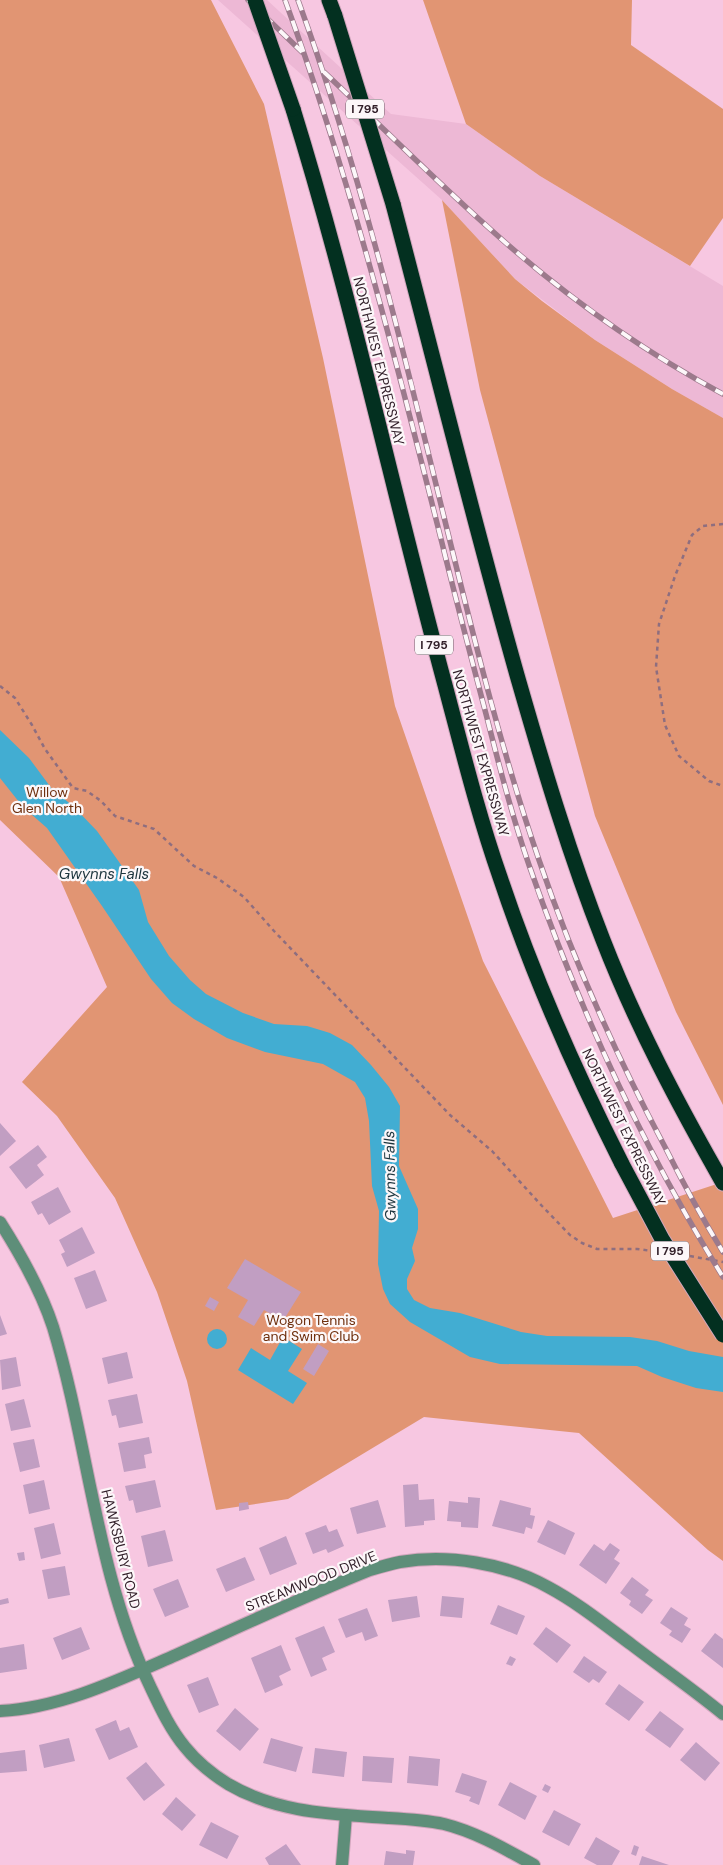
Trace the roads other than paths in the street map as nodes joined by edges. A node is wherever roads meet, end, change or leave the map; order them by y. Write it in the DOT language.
graph roads {
  1 [pos="255,0"];
  2 [pos="329,0"];
  3 [pos="723,1182"];
  4 [pos="0,1222"];
  5 [pos="723,1336"];
  6 [pos="142,1670"];
  7 [pos="0,1711"];
  8 [pos="723,1714"];
  9 [pos="346,1814"];
  10 [pos="342,1865"];
  11 [pos="534,1865"];
  1 -- 5 [label="highway, NORTHWEST EXPRESSWAY / I 795, bridge"];
  2 -- 3 [label="highway, I 795, bridge"];
  4 -- 6 [label="street, HAWKSBURY ROAD"];
  6 -- 7 [label="street, STREAMWOOD DRIVE"];
  6 -- 8 [label="street, STREAMWOOD DRIVE"];
  6 -- 9 [label="street, HAWKSBURY ROAD"];
  9 -- 10 [label="street"];
  9 -- 11 [label="street, HAWKSBURY ROAD"];
}
